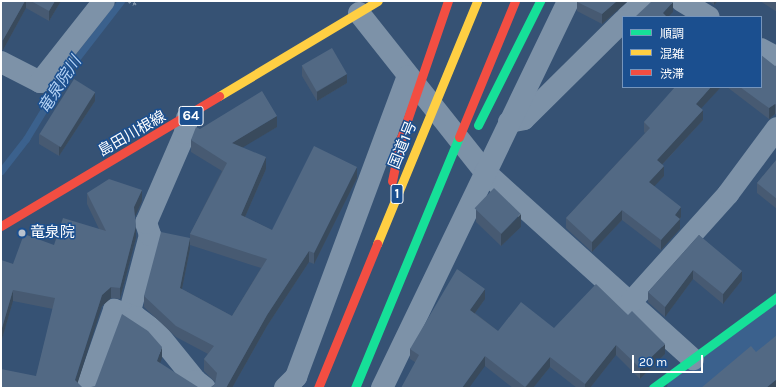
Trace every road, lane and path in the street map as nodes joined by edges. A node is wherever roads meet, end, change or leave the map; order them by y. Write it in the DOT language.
graph roads {
  1 [pos="104,1"];
  2 [pos="129,1"];
  3 [pos="137,1"];
  4 [pos="378,1"];
  5 [pos="448,1"];
  6 [pos="477,1"];
  7 [pos="515,1"];
  8 [pos="540,1"];
  9 [pos="568,1"];
  10 [pos="644,1"];
  11 [pos="682,1"];
  12 [pos="359,13"];
  13 [pos="628,16"];
  14 [pos="706,16"];
  15 [pos="622,22"];
  16 [pos="762,50"];
  17 [pos="777,58"];
  18 [pos="1,62"];
  19 [pos="408,76"];
  20 [pos="187,118"];
  21 [pos="509,122"];
  22 [pos="777,128"];
  23 [pos="485,172"];
  24 [pos="1,226"];
  25 [pos="381,235"];
  26 [pos="399,282"];
  27 [pos="777,297"];
  28 [pos="630,303"];
  29 [pos="129,315"];
  30 [pos="693,359"];
  31 [pos="291,384"];
  32 [pos="666,384"];
  33 [pos="87,388"];
  34 [pos="205,388"];
  35 [pos="318,388"];
  36 [pos="355,388"];
  37 [pos="382,388"];
  1 -- 18 [label="street"];
  2 -- 3 [label="path"];
  4 -- 12 [label="main road, 島田川根線 / 64"];
  5 -- 25 [label="main road, bridge"];
  6 -- 25 [label="main road, 国道1号 / 1, bridge"];
  7 -- 26 [label="main road, bridge"];
  8 -- 26 [label="main road, bridge"];
  9 -- 21 [label="street"];
  10 -- 13 [label="street"];
  11 -- 14 [label="street"];
  12 -- 19 [label="street"];
  12 -- 20 [label="main road, 島田川根線 / 64"];
  15 -- 21 [label="street"];
  16 -- 17 [label="street"];
  19 -- 23 [label="street"];
  19 -- 31 [label="street"];
  20 -- 24 [label="main road, 島田川根線 / 64"];
  20 -- 29 [label="street"];
  21 -- 23 [label="street"];
  22 -- 28 [label="street"];
  23 -- 28 [label="street"];
  23 -- 37 [label="street"];
  25 -- 35 [label="main road, 国道1号 / 1, bridge"];
  26 -- 36 [label="main road, bridge"];
  27 -- 30 [label="main road"];
  28 -- 30 [label="street"];
  29 -- 33 [label="street"];
  29 -- 34 [label="street"];
  30 -- 32 [label="main road"];
}
